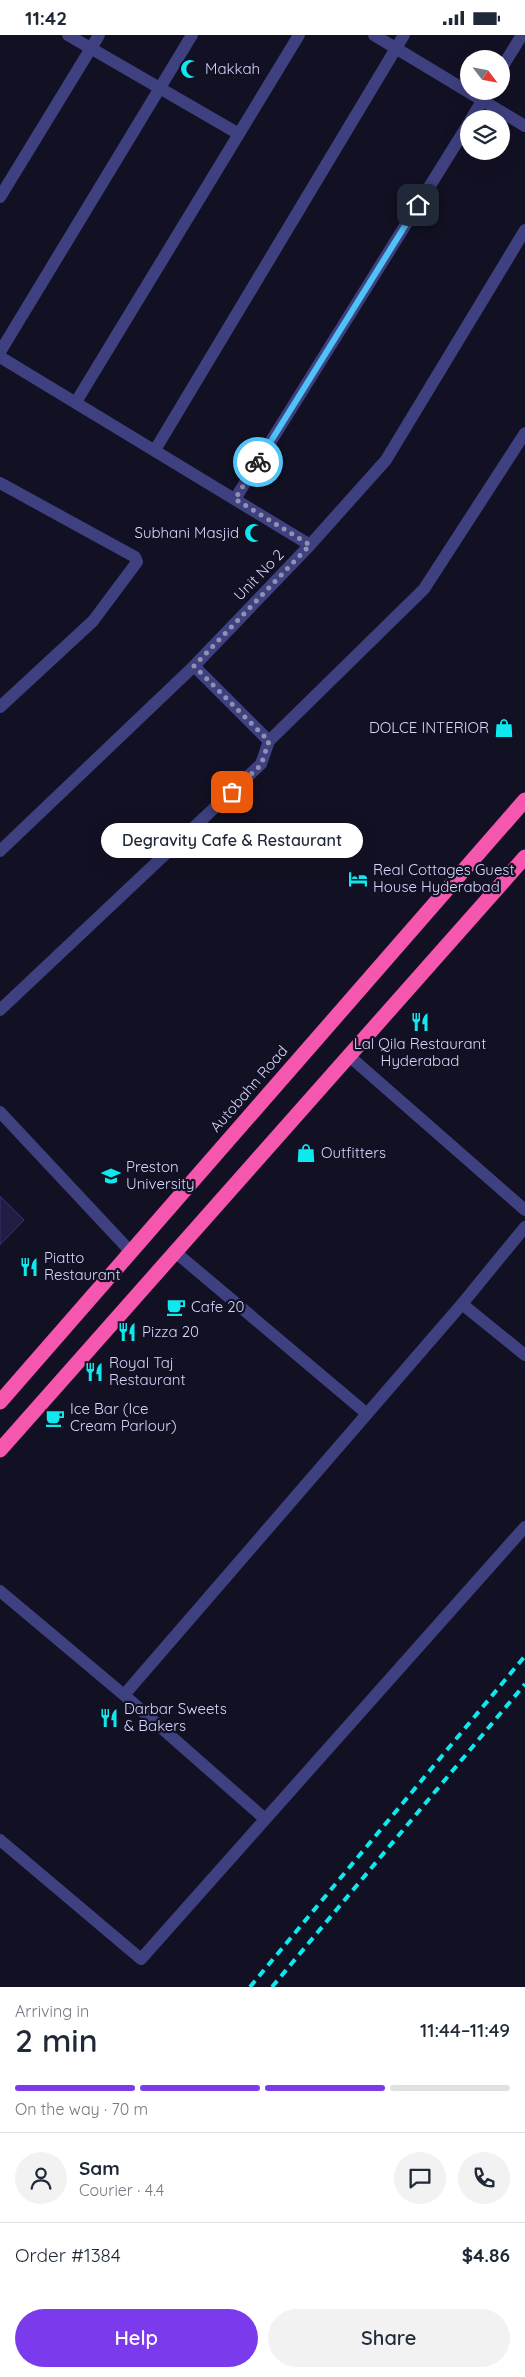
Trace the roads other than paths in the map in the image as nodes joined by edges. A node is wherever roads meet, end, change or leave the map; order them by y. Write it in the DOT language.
graph roads {
  1 [pos="68,35"];
  2 [pos="99,35"];
  3 [pos="192,35"];
  4 [pos="299,35"];
  5 [pos="374,35"];
  6 [pos="404,35"];
  7 [pos="522,35"];
  8 [pos="91,48"];
  9 [pos="396,49"];
  10 [pos="510,54"];
  11 [pos="460,82"];
  12 [pos="160,87"];
  13 [pos="491,100"];
  14 [pos="525,126"];
  15 [pos="239,134"];
  16 [pos="460,137"];
  17 [pos="0,197"];
  18 [pos="525,230"];
  19 [pos="0,352"];
  20 [pos="0,357"];
  21 [pos="76,402"];
  22 [pos="525,433"];
  23 [pos="155,450"];
  24 [pos="0,483"];
  25 [pos="235,499"];
  26 [pos="310,545"];
  27 [pos="194,666"];
  28 [pos="0,707"];
  29 [pos="269,741"];
  30 [pos="525,800"];
  31 [pos="0,851"];
  32 [pos="525,857"];
  33 [pos="0,1010"];
  34 [pos="348,1055"];
  35 [pos="0,1112"];
  36 [pos="525,1209"];
  37 [pos="525,1227"];
  38 [pos="174,1251"];
  39 [pos="131,1252"];
  40 [pos="462,1304"];
  41 [pos="525,1355"];
  42 [pos="0,1402"];
  43 [pos="366,1413"];
  44 [pos="0,1450"];
  45 [pos="525,1527"];
  46 [pos="0,1591"];
  47 [pos="124,1695"];
  48 [pos="265,1819"];
  49 [pos="0,1840"];
  1 -- 8 [label="street"];
  2 -- 8 [label="street"];
  3 -- 12 [label="street"];
  4 -- 15 [label="street"];
  5 -- 9 [label="street"];
  6 -- 9 [label="street"];
  7 -- 10 [label="street"];
  8 -- 12 [label="street"];
  8 -- 17 [label="street"];
  9 -- 11 [label="street"];
  9 -- 23 [label="street"];
  12 -- 15 [label="street"];
  12 -- 19 [label="street"];
  13 -- 14 [label="street"];
  15 -- 21 [label="street"];
  16 -- 25 [label="street"];
  18 -- 26 [label="street, Unit No 2"];
  20 -- 21 [label="street"];
  21 -- 23 [label="street"];
  22 -- 29 [label="street"];
  23 -- 25 [label="street"];
  24 -- 28 [label="street"];
  25 -- 26 [label="street"];
  26 -- 27 [label="street, Unit No 2"];
  27 -- 29 [label="street"];
  27 -- 31 [label="street, Unit No 2"];
  29 -- 33 [label="street"];
  30 -- 39 [label="highway, Autobahn Road"];
  32 -- 34 [label="highway"];
  34 -- 36 [label="street"];
  34 -- 38 [label="highway"];
  35 -- 39 [label="street"];
  37 -- 40 [label="street"];
  38 -- 43 [label="street"];
  38 -- 44 [label="highway"];
  39 -- 42 [label="highway, Autobahn Road"];
  40 -- 41 [label="street"];
  40 -- 43 [label="street"];
  43 -- 47 [label="street"];
  45 -- 48 [label="street"];
  46 -- 47 [label="street"];
  47 -- 48 [label="street"];
  48 -- 49 [label="street"];
}
